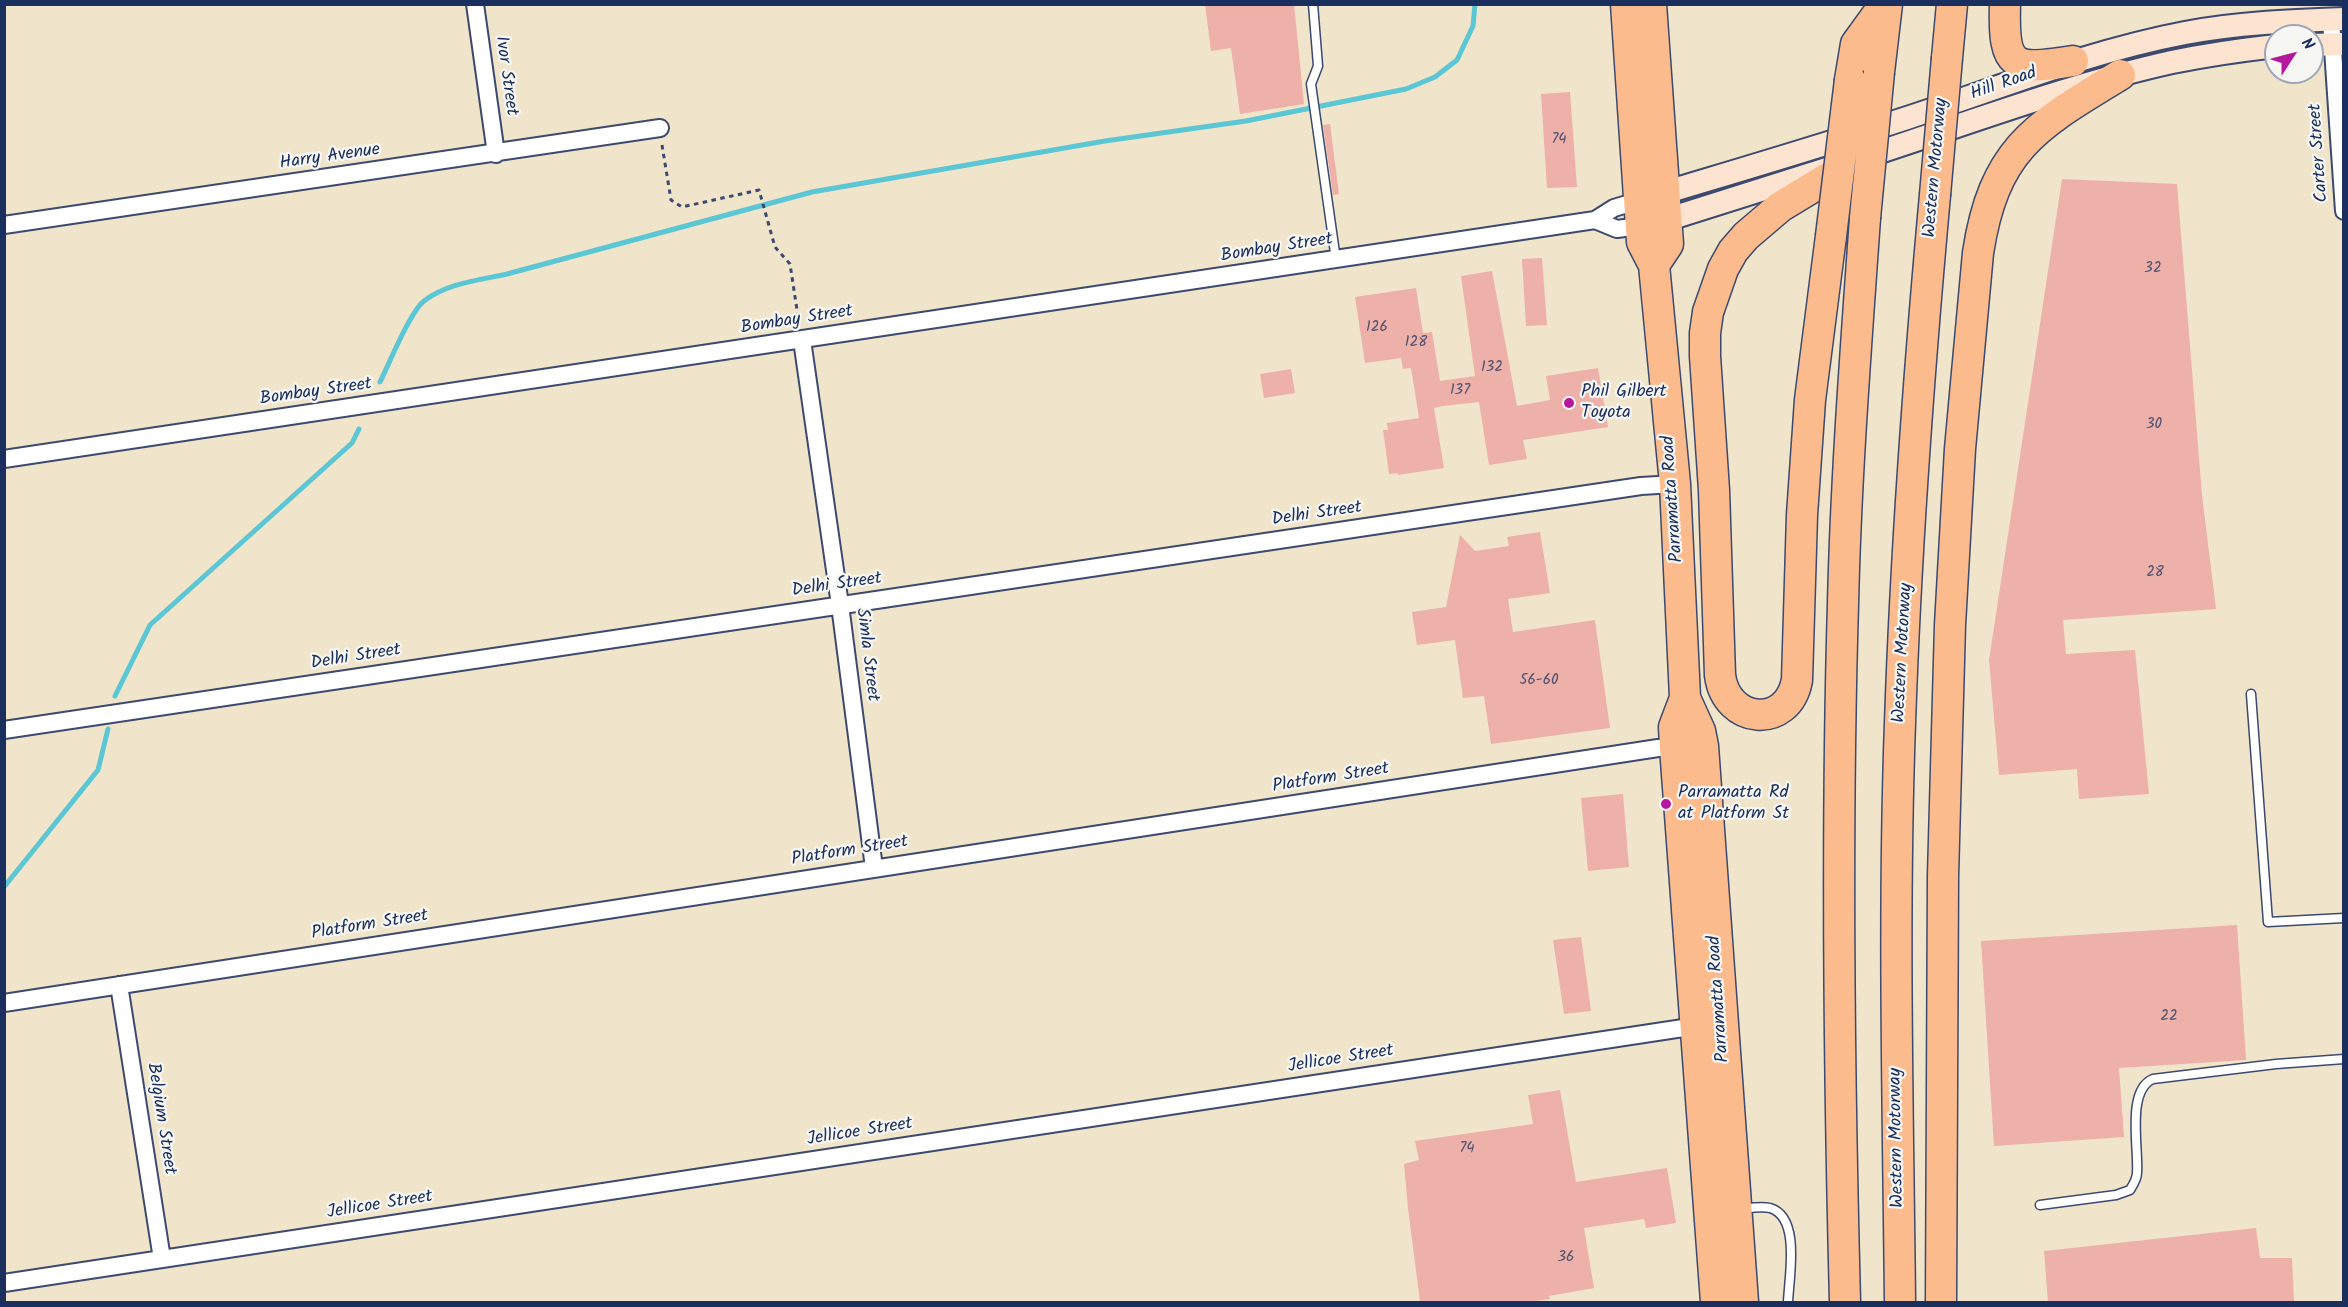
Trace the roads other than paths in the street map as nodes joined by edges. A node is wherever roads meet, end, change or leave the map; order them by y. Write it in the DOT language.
graph roads {
  1 [pos="475,4"];
  2 [pos="1313,4"];
  3 [pos="1626,4"];
  4 [pos="1651,4"];
  5 [pos="1886,4"];
  6 [pos="1952,4"];
  7 [pos="2005,4"];
  8 [pos="2337,19"];
  9 [pos="2329,44"];
  10 [pos="2264,47"];
  11 [pos="2073,61"];
  12 [pos="2120,75"];
  13 [pos="660,128"];
  14 [pos="496,154"];
  15 [pos="1864,157"];
  16 [pos="1652,210"];
  17 [pos="2343,211"];
  18 [pos="1595,220"];
  19 [pos="4,225"];
  20 [pos="1336,260"];
  21 [pos="802,340"];
  22 [pos="4,459"];
  23 [pos="1675,484"];
  24 [pos="840,605"];
  25 [pos="2251,694"];
  26 [pos="4,730"];
  27 [pos="1689,746"];
  28 [pos="874,868"];
  29 [pos="2343,918"];
  30 [pos="119,985"];
  31 [pos="4,1003"];
  32 [pos="1709,1024"];
  33 [pos="2343,1059"];
  34 [pos="2040,1205"];
  35 [pos="1723,1211"];
  36 [pos="162,1259"];
  37 [pos="4,1283"];
  38 [pos="1716,1302"];
  39 [pos="1743,1302"];
  40 [pos="1788,1302"];
  41 [pos="1845,1302"];
  42 [pos="1900,1302"];
  43 [pos="1941,1302"];
  1 -- 14 [label="street, Ivor Street"];
  2 -- 20 [label="lane"];
  3 -- 16 [label="highway, Parramatta Road"];
  4 -- 16 [label="highway, Parramatta Road"];
  5 -- 15 [label="highway, bridge"];
  5 -- 41 [label="highway, bridge"];
  6 -- 42 [label="highway, Western Motorway, bridge"];
  7 -- 11 [label="highway"];
  8 -- 9 [label="street, Carter Street"];
  8 -- 11 [label="main road, Hill Road"];
  9 -- 17 [label="street, Carter Street"];
  10 -- 12 [label="main road, Hill Road"];
  11 -- 16 [label="main road, Hill Road"];
  12 -- 15 [label="main road, Hill Road"];
  12 -- 43 [label="highway"];
  13 -- 14 [label="street, Harry Avenue"];
  14 -- 19 [label="street, Harry Avenue"];
  15 -- 16 [label="main road, Hill Road"];
  16 -- 18 [label="street, Bombay Street"];
  16 -- 18 [label="street, Bombay Street"];
  16 -- 23 [label="highway, Parramatta Road"];
  18 -- 20 [label="street, Bombay Street"];
  20 -- 21 [label="street, Bombay Street"];
  21 -- 22 [label="street, Bombay Street"];
  21 -- 24 [label="street, Simla Street"];
  23 -- 24 [label="street, Delhi Street"];
  23 -- 27 [label="highway, Parramatta Road"];
  24 -- 26 [label="street, Delhi Street"];
  24 -- 28 [label="street, Simla Street"];
  25 -- 29 [label="lane"];
  27 -- 28 [label="street, Platform Street"];
  27 -- 32 [label="highway, Parramatta Road"];
  28 -- 30 [label="street, Platform Street"];
  30 -- 31 [label="street, Platform Street"];
  30 -- 36 [label="street, Belgium Street"];
  32 -- 35 [label="highway, Parramatta Road"];
  32 -- 36 [label="street, Jellicoe Street"];
  33 -- 34 [label="lane"];
  35 -- 38 [label="highway, Parramatta Road"];
  35 -- 39 [label="highway, Parramatta Road"];
  35 -- 40 [label="lane"];
  36 -- 37 [label="street, Jellicoe Street"];
}
